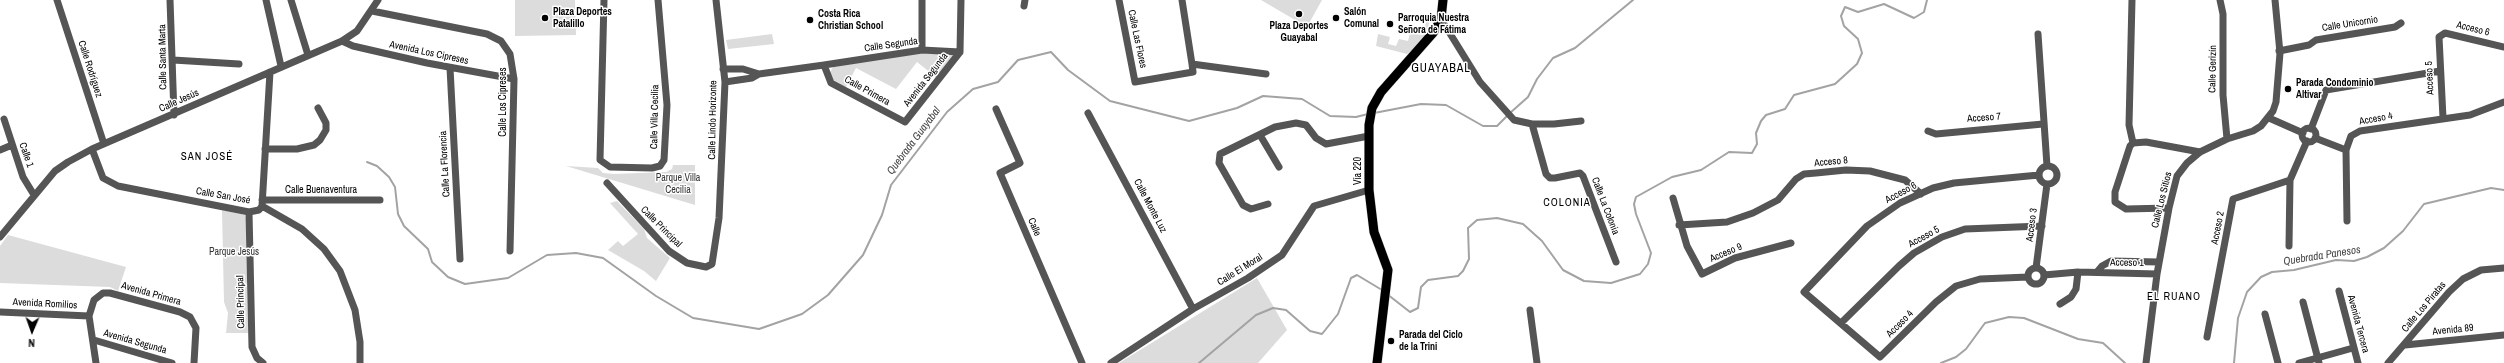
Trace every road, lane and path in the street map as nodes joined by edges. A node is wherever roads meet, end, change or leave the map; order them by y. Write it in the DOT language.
graph roads {
  1 [pos="57,0"];
  2 [pos="170,0"];
  3 [pos="266,0"];
  4 [pos="291,0"];
  5 [pos="378,0"];
  6 [pos="604,0"];
  7 [pos="658,0"];
  8 [pos="716,0"];
  9 [pos="922,0"];
  10 [pos="961,0"];
  11 [pos="1119,0"];
  12 [pos="1182,0"];
  13 [pos="1443,0"];
  14 [pos="2132,0"];
  15 [pos="2220,0"];
  16 [pos="2275,0"];
  17 [pos="372,11"];
  18 [pos="1441,19"];
  19 [pos="2401,23"];
  20 [pos="2038,34"];
  21 [pos="2439,37"];
  22 [pos="342,41"];
  23 [pos="2504,47"];
  24 [pos="922,50"];
  25 [pos="2279,51"];
  26 [pos="960,52"];
  27 [pos="308,55"];
  28 [pos="173,60"];
  29 [pos="239,64"];
  30 [pos="1192,64"];
  31 [pos="824,65"];
  32 [pos="281,66"];
  33 [pos="450,68"];
  34 [pos="723,69"];
  35 [pos="2440,71"];
  36 [pos="270,72"];
  37 [pos="759,74"];
  38 [pos="1266,74"];
  39 [pos="514,79"];
  40 [pos="725,82"];
  41 [pos="2504,102"];
  42 [pos="318,108"];
  43 [pos="996,109"];
  44 [pos="1088,113"];
  45 [pos="174,115"];
  46 [pos="2269,118"];
  47 [pos="2443,118"];
  48 [pos="4,119"];
  49 [pos="1581,121"];
  50 [pos="905,122"];
  51 [pos="1532,124"];
  52 [pos="2043,124"];
  53 [pos="2311,129"];
  54 [pos="1928,131"];
  55 [pos="2303,133"];
  56 [pos="1260,135"];
  57 [pos="1369,136"];
  58 [pos="2315,138"];
  59 [pos="2227,139"];
  60 [pos="2306,141"];
  61 [pos="2133,143"];
  62 [pos="104,144"];
  63 [pos="12,145"];
  64 [pos="92,149"];
  65 [pos="265,149"];
  66 [pos="0,150"];
  67 [pos="2346,150"];
  68 [pos="2200,152"];
  69 [pos="2047,166"];
  70 [pos="1279,167"];
  71 [pos="2038,175"];
  72 [pos="2290,180"];
  73 [pos="607,183"];
  74 [pos="2047,184"];
  75 [pos="1369,190"];
  76 [pos="1921,194"];
  77 [pos="34,195"];
  78 [pos="1673,198"];
  79 [pos="380,200"];
  80 [pos="262,203"];
  81 [pos="1268,204"];
  82 [pos="2168,208"];
  83 [pos="249,212"];
  84 [pos="719,218"];
  85 [pos="2347,221"];
  86 [pos="1679,225"];
  87 [pos="2042,226"];
  88 [pos="0,237"];
  89 [pos="1791,243"];
  90 [pos="2289,246"];
  91 [pos="510,251"];
  92 [pos="460,259"];
  93 [pos="1616,262"];
  94 [pos="2159,262"];
  95 [pos="2036,268"];
  96 [pos="2504,268"];
  97 [pos="2078,272"];
  98 [pos="2097,272"];
  99 [pos="2157,274"];
  100 [pos="2044,275"];
  101 [pos="2028,277"];
  102 [pos="2339,290"];
  103 [pos="1804,292"];
  104 [pos="2303,302"];
  105 [pos="2060,304"];
  106 [pos="1193,309"];
  107 [pos="1530,310"];
  108 [pos="0,312"];
  109 [pos="2265,314"];
  110 [pos="89,316"];
  111 [pos="1841,323"];
  112 [pos="2504,335"];
  113 [pos="2207,337"];
  114 [pos="94,340"];
  115 [pos="2405,345"];
  116 [pos="2353,348"];
  117 [pos="2318,360"];
  118 [pos="96,363"];
  119 [pos="172,363"];
  120 [pos="194,363"];
  121 [pos="263,363"];
  122 [pos="360,363"];
  123 [pos="1082,363"];
  124 [pos="1111,363"];
  125 [pos="1377,363"];
  126 [pos="1537,363"];
  127 [pos="2146,363"];
  128 [pos="2278,363"];
  129 [pos="2299,363"];
  130 [pos="2358,363"];
  131 [pos="2388,363"];
  1 -- 62 [label="street, Calle Rodríguez"];
  2 -- 28 [label="street, Calle Santa Marta"];
  3 -- 32 [label="street"];
  4 -- 27 [label="street"];
  5 -- 17 [label="street, Calle Jesús"];
  6 -- 7 [label="street, Calle Villa Cecilia"];
  8 -- 34 [label="street, Calle Lindo Horizonte"];
  9 -- 24 [label="street"];
  10 -- 26 [label="street, Avenida Segunda"];
  11 -- 30 [label="street, Calle Las Flores"];
  12 -- 30 [label="street"];
  13 -- 18 [label="main road, Vía 220"];
  14 -- 61 [label="street"];
  15 -- 59 [label="street, Calle Gerizín"];
  16 -- 25 [label="street, Calle Los Sitios"];
  17 -- 22 [label="street, Calle Jesús"];
  17 -- 39 [label="street, Calle Los Cipreses"];
  18 -- 51 [label="street"];
  18 -- 57 [label="main road, Vía 220"];
  19 -- 25 [label="street, Calle Unicornio"];
  20 -- 52 [label="street"];
  21 -- 23 [label="street, Acceso 6"];
  21 -- 35 [label="street, Acceso 5"];
  22 -- 27 [label="street, Calle Jesús"];
  22 -- 33 [label="street, Avenida Los Cipreses"];
  24 -- 26 [label="street, Calle Segunda"];
  24 -- 31 [label="street, Calle Segunda"];
  25 -- 46 [label="street, Calle Los Sitios"];
  26 -- 50 [label="street, Avenida Segunda"];
  27 -- 32 [label="street, Calle Jesús"];
  28 -- 29 [label="street"];
  28 -- 45 [label="street, Calle Santa Marta"];
  30 -- 38 [label="street"];
  31 -- 37 [label="street"];
  31 -- 50 [label="street, Calle Primera"];
  32 -- 36 [label="street, Calle Jesús"];
  33 -- 39 [label="street, Avenida Los Cipreses"];
  33 -- 92 [label="street, Calle La Florencia"];
  34 -- 37 [label="street"];
  34 -- 40 [label="street, Calle Lindo Horizonte"];
  35 -- 47 [label="street, Acceso 5"];
  35 -- 53 [label="street"];
  36 -- 45 [label="street, Calle Jesús"];
  36 -- 65 [label="street, Calle San José"];
  37 -- 40 [label="street"];
  39 -- 91 [label="street, Calle Los Cipreses"];
  40 -- 84 [label="street, Calle Lindo Horizonte"];
  41 -- 47 [label="street"];
  42 -- 65 [label="street"];
  43 -- 123 [label="street, Calle"];
  44 -- 106 [label="street, Calle Monte Luz"];
  45 -- 62 [label="street, Calle Jesús"];
  46 -- 55 [label="street"];
  46 -- 59 [label="street, Calle Los Sitios"];
  47 -- 67 [label="street, Acceso 4"];
  48 -- 63 [label="street, Calle 1"];
  49 -- 51 [label="street"];
  51 -- 93 [label="street, Calle La Colonia"];
  52 -- 54 [label="street, Acceso 7"];
  52 -- 69 [label="street"];
  53 -- 55 [label="street"];
  53 -- 58 [label="street"];
  55 -- 60 [label="street"];
  56 -- 57 [label="street"];
  56 -- 70 [label="street"];
  56 -- 81 [label="street"];
  57 -- 75 [label="main road, Vía 220"];
  58 -- 60 [label="street"];
  58 -- 67 [label="street"];
  59 -- 68 [label="street, Calle Los Sitios"];
  60 -- 72 [label="street"];
  61 -- 68 [label="street"];
  61 -- 82 [label="street"];
  62 -- 64 [label="street, Calle Jesús"];
  63 -- 66 [label="street"];
  63 -- 77 [label="street, Calle 1"];
  64 -- 77 [label="street, Calle Jesús"];
  64 -- 83 [label="street, Calle San José"];
  65 -- 80 [label="street, Calle San José"];
  67 -- 85 [label="street"];
  68 -- 82 [label="street, Calle Los Sitios"];
  69 -- 71 [label="street"];
  69 -- 74 [label="street"];
  71 -- 74 [label="street"];
  71 -- 76 [label="street, Acceso 6"];
  72 -- 90 [label="street"];
  72 -- 113 [label="street, Acceso 2"];
  73 -- 84 [label="street, Calle Principal"];
  74 -- 87 [label="street, Acceso 3"];
  75 -- 106 [label="street, Calle El Moral"];
  75 -- 125 [label="main road, Vía 220"];
  76 -- 86 [label="street, Acceso 8"];
  76 -- 103 [label="street, Acceso 6"];
  77 -- 88 [label="street, Calle Jesús"];
  78 -- 86 [label="street, Acceso 9"];
  79 -- 80 [label="street, Calle Buenaventura"];
  80 -- 83 [label="street, Calle San José"];
  80 -- 122 [label="street"];
  82 -- 94 [label="street, Calle Los Sitios"];
  83 -- 121 [label="street, Calle Principal"];
  86 -- 89 [label="street, Acceso 9"];
  87 -- 95 [label="street, Acceso 3"];
  87 -- 111 [label="street, Acceso 5"];
  94 -- 98 [label="street, Acceso 1"];
  94 -- 99 [label="street, Calle Los Sitios"];
  95 -- 100 [label="street"];
  95 -- 101 [label="street"];
  96 -- 115 [label="street, Calle Los Piratas"];
  97 -- 98 [label="street, Acceso 1"];
  97 -- 100 [label="street, Acceso 1"];
  97 -- 105 [label="street"];
  98 -- 99 [label="street, Acceso 1"];
  99 -- 127 [label="street, Calle Los Sitios"];
  100 -- 101 [label="street"];
  101 -- 111 [label="street, Acceso 4"];
  102 -- 116 [label="street, Avenida Tercera"];
  103 -- 111 [label="street, Acceso 4"];
  104 -- 117 [label="street"];
  106 -- 124 [label="street, Calle El Moral"];
  107 -- 126 [label="street"];
  108 -- 110 [label="street, Avenida Romilios"];
  109 -- 128 [label="street"];
  110 -- 114 [label="street"];
  110 -- 120 [label="street, Avenida Primera"];
  112 -- 115 [label="street, Avenida 89"];
  114 -- 118 [label="street"];
  114 -- 119 [label="street, Avenida Segunda"];
  115 -- 131 [label="street, Calle Los Piratas"];
  116 -- 117 [label="street"];
  116 -- 130 [label="street, Avenida Tercera"];
  117 -- 129 [label="street"];
}
